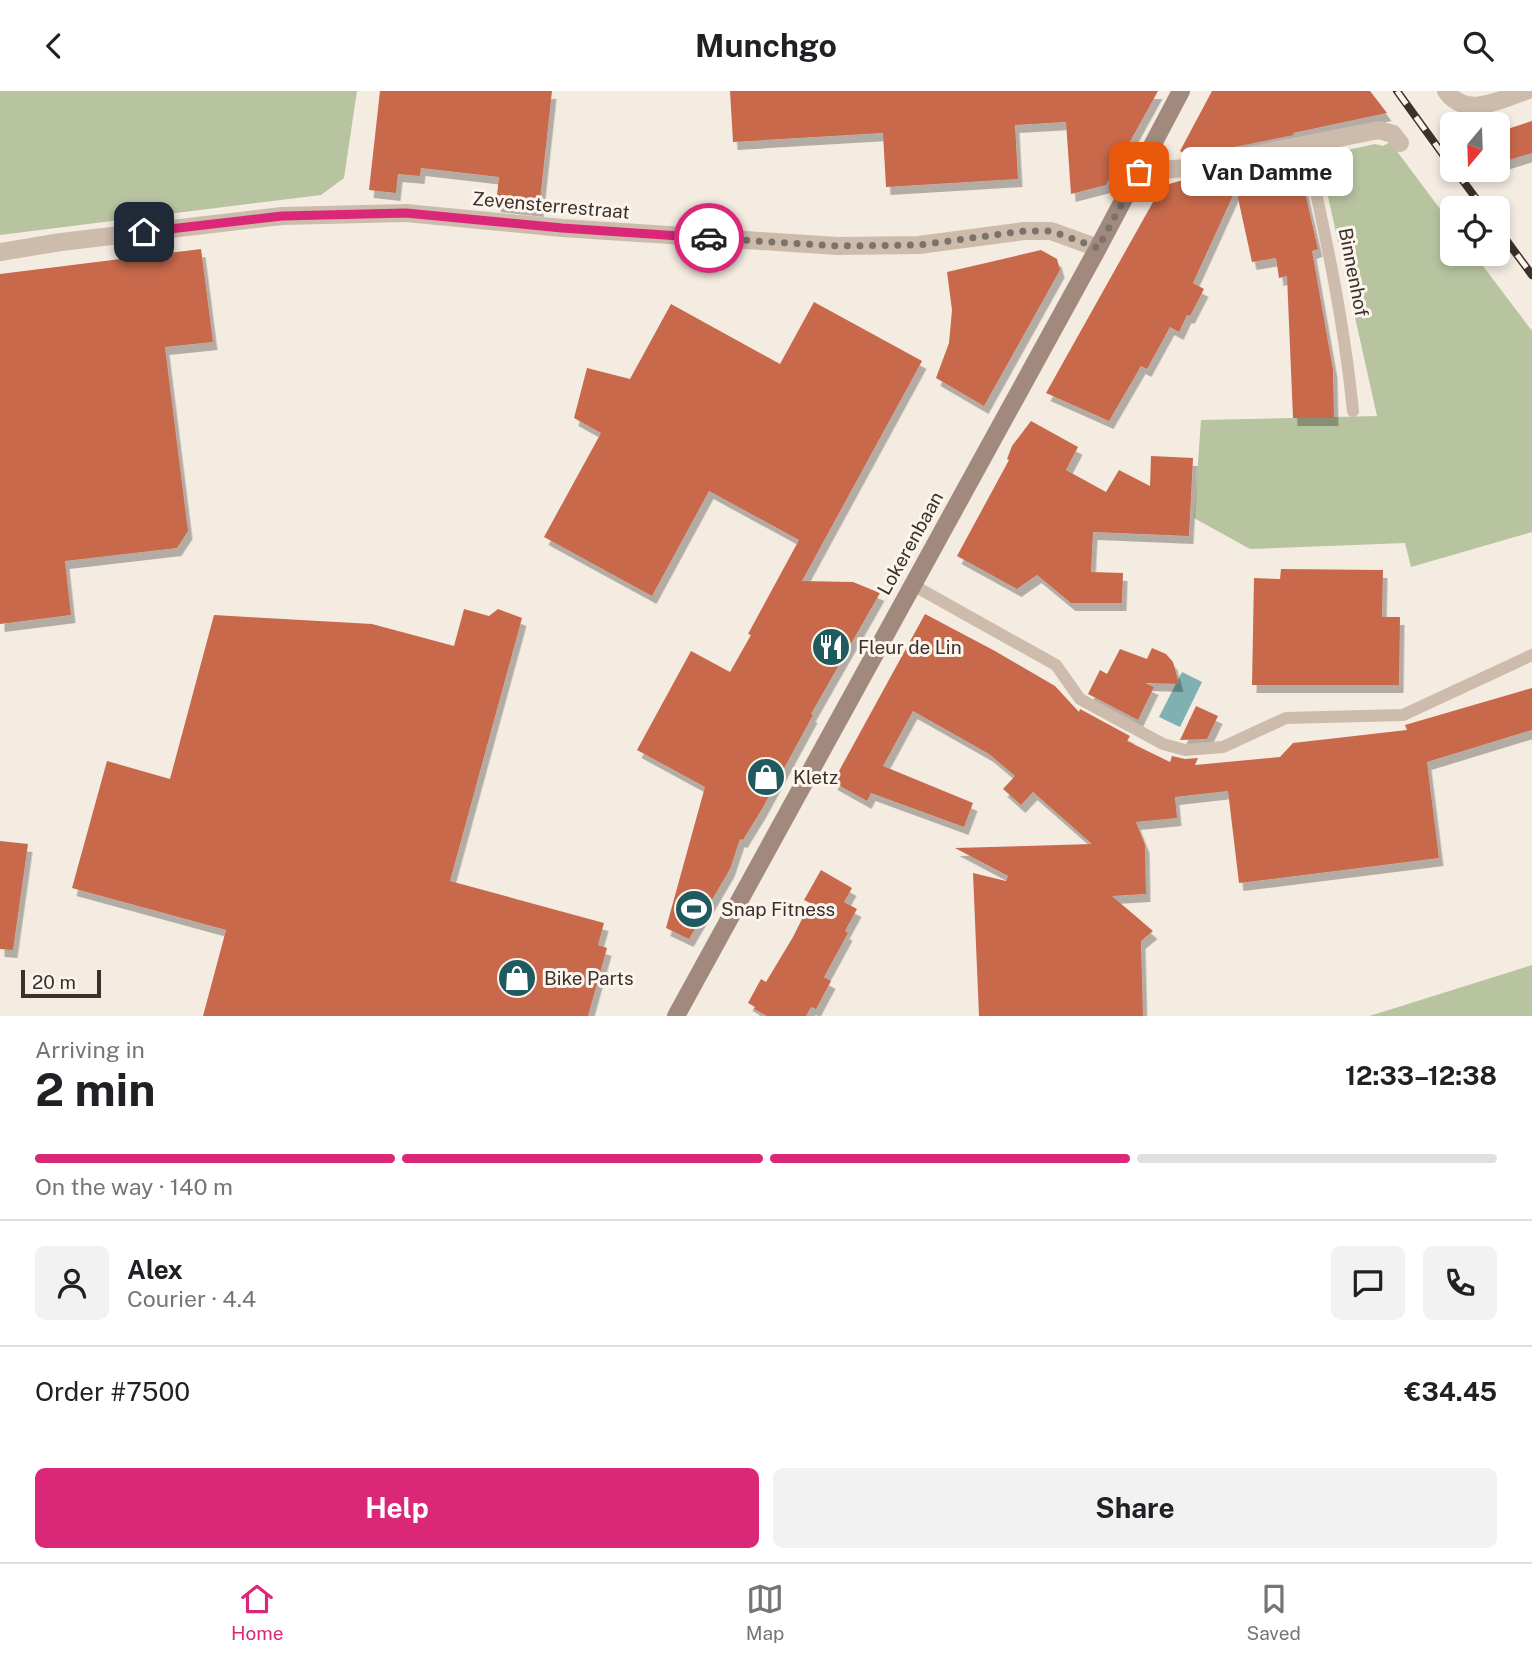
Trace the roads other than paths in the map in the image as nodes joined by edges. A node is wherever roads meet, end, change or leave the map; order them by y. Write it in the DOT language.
graph roads {
  1 [pos="1181,91"];
  2 [pos="1446,91"];
  3 [pos="1526,91"];
  4 [pos="1304,143"];
  5 [pos="1400,143"];
  6 [pos="1139,172"];
  7 [pos="1098,248"];
  8 [pos="0,252"];
  9 [pos="1353,411"];
  10 [pos="911,584"];
  11 [pos="1532,655"];
  12 [pos="676,1016"];
  1 -- 6 [label="street, Lokerenbaan"];
  2 -- 3 [label="street"];
  4 -- 5 [label="street"];
  4 -- 6 [label="street"];
  4 -- 9 [label="lane, Binnenhof"];
  6 -- 7 [label="street, Lokerenbaan"];
  7 -- 8 [label="street, Zevensterrestraat"];
  7 -- 10 [label="street, Lokerenbaan"];
  10 -- 11 [label="lane"];
  10 -- 12 [label="street, Lokerenbaan"];
}
